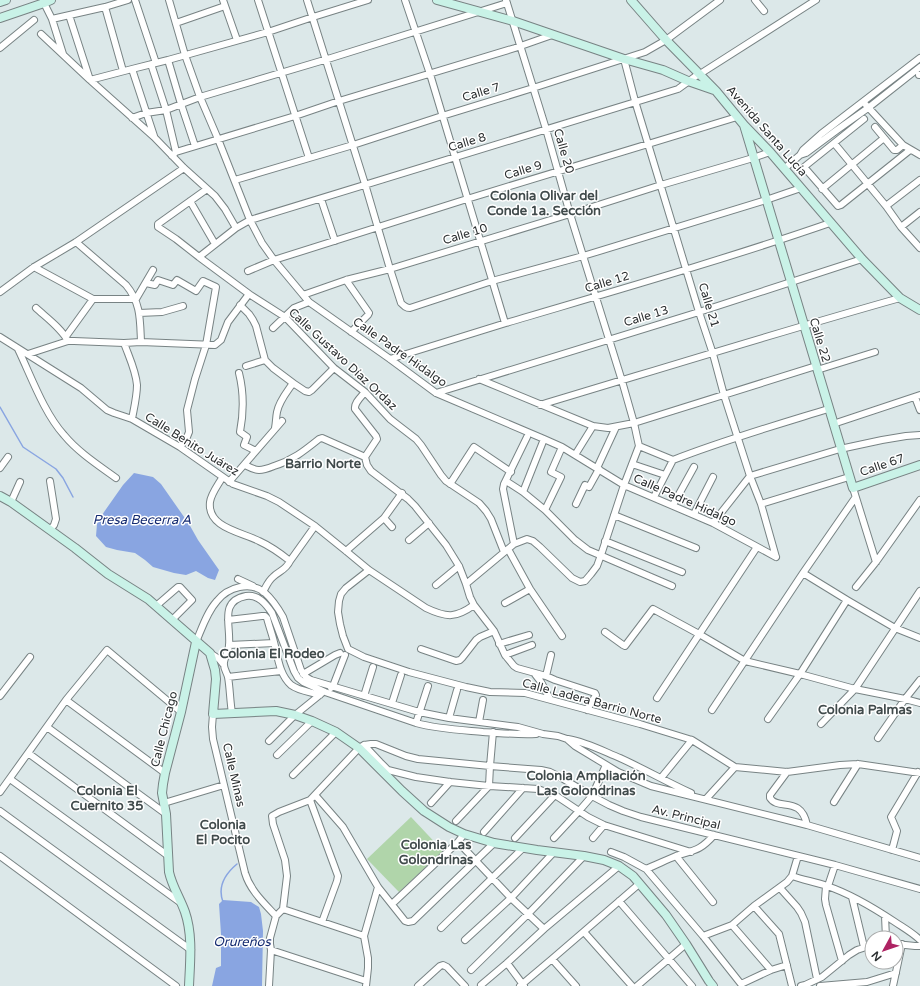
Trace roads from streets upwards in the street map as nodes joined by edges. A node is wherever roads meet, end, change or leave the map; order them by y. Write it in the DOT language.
graph roads {
  1 [pos="6,0"];
  2 [pos="128,0"];
  3 [pos="135,0"];
  4 [pos="169,0"];
  5 [pos="258,0"];
  6 [pos="307,0"];
  7 [pos="368,0"];
  8 [pos="405,0"];
  9 [pos="437,0"];
  10 [pos="631,0"];
  11 [pos="720,0"];
  12 [pos="754,0"];
  13 [pos="816,0"];
  14 [pos="506,1"];
  15 [pos="0,2"];
  16 [pos="48,2"];
  17 [pos="224,3"];
  18 [pos="105,7"];
  19 [pos="764,11"];
  20 [pos="477,12"];
  21 [pos="69,15"];
  22 [pos="313,17"];
  23 [pos="0,18"];
  24 [pos="52,19"];
  25 [pos="34,20"];
  26 [pos="513,21"];
  27 [pos="176,23"];
  28 [pos="268,32"];
  29 [pos="416,32"];
  30 [pos="41,34"];
  31 [pos="552,35"];
  32 [pos="237,40"];
  33 [pos="666,40"];
  34 [pos="520,46"];
  35 [pos="0,48"];
  36 [pos="186,55"];
  37 [pos="64,56"];
  38 [pos="920,58"];
  39 [pos="624,59"];
  40 [pos="168,60"];
  41 [pos="326,60"];
  42 [pos="153,64"];
  43 [pos="920,67"];
  44 [pos="132,68"];
  45 [pos="123,71"];
  46 [pos="281,73"];
  47 [pos="430,74"];
  48 [pos="700,74"];
  49 [pos="90,80"];
  50 [pos="688,81"];
  51 [pos="533,88"];
  52 [pos="716,91"];
  53 [pos="200,97"];
  54 [pos="339,101"];
  55 [pos="635,101"];
  56 [pos="863,102"];
  57 [pos="181,104"];
  58 [pos="868,108"];
  59 [pos="166,110"];
  60 [pos="146,113"];
  61 [pos="295,116"];
  62 [pos="442,116"];
  63 [pos="737,117"];
  64 [pos="132,118"];
  65 [pos="864,119"];
  66 [pos="744,125"];
  67 [pos="875,127"];
  68 [pos="546,129"];
  69 [pos="154,137"];
  70 [pos="884,138"];
  71 [pos="218,139"];
  72 [pos="834,143"];
  73 [pos="648,144"];
  74 [pos="353,145"];
  75 [pos="903,145"];
  76 [pos="195,146"];
  77 [pos="910,150"];
  78 [pos="770,152"];
  79 [pos="174,154"];
  80 [pos="800,155"];
  81 [pos="920,155"];
  82 [pos="454,157"];
  83 [pos="308,158"];
  84 [pos="753,158"];
  85 [pos="852,164"];
  86 [pos="184,168"];
  87 [pos="784,169"];
  88 [pos="558,171"];
  89 [pos="235,180"];
  90 [pos="920,180"];
  91 [pos="365,184"];
  92 [pos="868,184"];
  93 [pos="661,185"];
  94 [pos="801,188"];
  95 [pos="207,189"];
  96 [pos="822,189"];
  97 [pos="321,199"];
  98 [pos="467,199"];
  99 [pos="766,200"];
  100 [pos="190,201"];
  101 [pos="886,206"];
  102 [pos="920,212"];
  103 [pos="570,214"];
  104 [pos="250,220"];
  105 [pos="830,223"];
  106 [pos="378,227"];
  107 [pos="901,227"];
  108 [pos="236,228"];
  109 [pos="674,228"];
  110 [pos="334,241"];
  111 [pos="480,241"];
  112 [pos="778,241"];
  113 [pos="76,242"];
  114 [pos="215,244"];
  115 [pos="920,248"];
  116 [pos="199,256"];
  117 [pos="583,256"];
  118 [pos="862,259"];
  119 [pos="274,260"];
  120 [pos="34,267"];
  121 [pos="390,269"];
  122 [pos="686,269"];
  123 [pos="154,270"];
  124 [pos="248,271"];
  125 [pos="346,280"];
  126 [pos="492,281"];
  127 [pos="791,282"];
  128 [pos="146,283"];
  129 [pos="0,292"];
  130 [pos="249,294"];
  131 [pos="304,295"];
  132 [pos="596,297"];
  133 [pos="900,298"];
  134 [pos="93,299"];
  135 [pos="136,299"];
  136 [pos="309,302"];
  137 [pos="240,305"];
  138 [pos="183,306"];
  139 [pos="36,308"];
  140 [pos="920,310"];
  141 [pos="699,312"];
  142 [pos="139,313"];
  143 [pos="285,317"];
  144 [pos="505,323"];
  145 [pos="803,326"];
  146 [pos="273,328"];
  147 [pos="352,332"];
  148 [pos="0,337"];
  149 [pos="67,338"];
  150 [pos="609,339"];
  151 [pos="141,342"];
  152 [pos="124,343"];
  153 [pos="206,345"];
  154 [pos="18,349"];
  155 [pos="875,352"];
  156 [pos="28,354"];
  157 [pos="713,354"];
  158 [pos="390,359"];
  159 [pos="265,360"];
  160 [pos="246,366"];
  161 [pos="334,368"];
  162 [pos="816,368"];
  163 [pos="239,373"];
  164 [pos="479,379"];
  165 [pos="622,381"];
  166 [pos="293,383"];
  167 [pos="365,392"];
  168 [pos="436,393"];
  169 [pos="724,395"];
  170 [pos="918,396"];
  171 [pos="540,405"];
  172 [pos="828,409"];
  173 [pos="920,410"];
  174 [pos="132,419"];
  175 [pos="282,420"];
  176 [pos="634,423"];
  177 [pos="833,424"];
  178 [pos="593,426"];
  179 [pos="616,426"];
  180 [pos="275,428"];
  181 [pos="920,435"];
  182 [pos="527,436"];
  183 [pos="737,437"];
  184 [pos="544,439"];
  185 [pos="639,446"];
  186 [pos="562,447"];
  187 [pos="180,448"];
  188 [pos="840,449"];
  189 [pos="256,451"];
  190 [pos="575,455"];
  191 [pos="8,457"];
  192 [pos="365,458"];
  193 [pos="673,460"];
  194 [pos="632,464"];
  195 [pos="245,465"];
  196 [pos="920,465"];
  197 [pos="694,467"];
  198 [pos="0,468"];
  199 [pos="598,469"];
  200 [pos="511,472"];
  201 [pos="665,475"];
  202 [pos="750,476"];
  203 [pos="713,477"];
  204 [pos="116,478"];
  205 [pos="222,478"];
  206 [pos="849,478"];
  207 [pos="50,481"];
  208 [pos="506,481"];
  209 [pos="20,482"];
  210 [pos="229,482"];
  211 [pos="450,484"];
  212 [pos="624,485"];
  213 [pos="853,488"];
  214 [pos="523,492"];
  215 [pos="402,493"];
  216 [pos="0,496"];
  217 [pos="654,497"];
  218 [pos="856,498"];
  219 [pos="920,500"];
  220 [pos="11,502"];
  221 [pos="576,504"];
  222 [pos="760,504"];
  223 [pos="674,505"];
  224 [pos="545,510"];
  225 [pos="694,514"];
  226 [pos="614,515"];
  227 [pos="384,518"];
  228 [pos="429,523"];
  229 [pos="714,523"];
  230 [pos="315,526"];
  231 [pos="392,527"];
  232 [pos="50,530"];
  233 [pos="409,540"];
  234 [pos="605,541"];
  235 [pos="514,544"];
  236 [pos="757,547"];
  237 [pos="696,548"];
  238 [pos="506,550"];
  239 [pos="346,551"];
  240 [pos="601,555"];
  241 [pos="776,557"];
  242 [pos="290,561"];
  243 [pos="876,562"];
  244 [pos="458,566"];
  245 [pos="368,570"];
  246 [pos="682,572"];
  247 [pos="803,572"];
  248 [pos="238,579"];
  249 [pos="466,584"];
  250 [pos="436,585"];
  251 [pos="672,586"];
  252 [pos="856,587"];
  253 [pos="255,588"];
  254 [pos="530,589"];
  255 [pos="920,591"];
  256 [pos="263,592"];
  257 [pos="847,600"];
  258 [pos="505,603"];
  259 [pos="474,605"];
  260 [pos="156,606"];
  261 [pos="172,620"];
  262 [pos="228,620"];
  263 [pos="895,628"];
  264 [pos="494,631"];
  265 [pos="605,632"];
  266 [pos="698,634"];
  267 [pos="529,635"];
  268 [pos="562,636"];
  269 [pos="920,638"];
  270 [pos="196,642"];
  271 [pos="274,642"];
  272 [pos="499,644"];
  273 [pos="229,645"];
  274 [pos="532,645"];
  275 [pos="421,649"];
  276 [pos="210,653"];
  277 [pos="505,655"];
  278 [pos="551,655"];
  279 [pos="30,658"];
  280 [pos="744,661"];
  281 [pos="223,664"];
  282 [pos="373,667"];
  283 [pos="281,671"];
  284 [pos="533,672"];
  285 [pos="304,674"];
  286 [pos="800,674"];
  287 [pos="401,675"];
  288 [pos="546,676"];
  289 [pos="228,677"];
  290 [pos="920,680"];
  291 [pos="334,686"];
  292 [pos="428,686"];
  293 [pos="456,690"];
  294 [pos="855,690"];
  295 [pos="322,694"];
  296 [pos="0,696"];
  297 [pos="364,696"];
  298 [pos="657,698"];
  299 [pos="550,699"];
  300 [pos="905,699"];
  301 [pos="66,700"];
  302 [pos="484,700"];
  303 [pos="920,702"];
  304 [pos="392,703"];
  305 [pos="587,710"];
  306 [pos="712,710"];
  307 [pos="181,712"];
  308 [pos="420,712"];
  309 [pos="232,713"];
  310 [pos="213,714"];
  311 [pos="295,715"];
  312 [pos="449,718"];
  313 [pos="768,719"];
  314 [pos="312,721"];
  315 [pos="479,722"];
  316 [pos="416,723"];
  317 [pos="821,724"];
  318 [pos="47,727"];
  319 [pos="336,732"];
  320 [pos="493,732"];
  321 [pos="543,734"];
  322 [pos="878,738"];
  323 [pos="567,739"];
  324 [pos="692,740"];
  325 [pos="269,741"];
  326 [pos="361,746"];
  327 [pos="28,754"];
  328 [pos="277,754"];
  329 [pos="858,764"];
  330 [pos="606,765"];
  331 [pos="490,766"];
  332 [pos="735,767"];
  333 [pos="787,772"];
  334 [pos="165,773"];
  335 [pos="919,773"];
  336 [pos="293,775"];
  337 [pos="661,778"];
  338 [pos="10,779"];
  339 [pos="450,782"];
  340 [pos="224,785"];
  341 [pos="489,786"];
  342 [pos="523,788"];
  343 [pos="0,792"];
  344 [pos="554,795"];
  345 [pos="592,796"];
  346 [pos="312,797"];
  347 [pos="704,799"];
  348 [pos="834,802"];
  349 [pos="431,803"];
  350 [pos="164,804"];
  351 [pos="0,811"];
  352 [pos="579,811"];
  353 [pos="166,814"];
  354 [pos="456,821"];
  355 [pos="604,825"];
  356 [pos="808,825"];
  357 [pos="484,832"];
  358 [pos="464,834"];
  359 [pos="714,835"];
  360 [pos="515,838"];
  361 [pos="554,838"];
  362 [pos="593,838"];
  363 [pos="458,842"];
  364 [pos="494,843"];
  365 [pos="522,848"];
  366 [pos="892,850"];
  367 [pos="554,852"];
  368 [pos="611,852"];
  369 [pos="691,852"];
  370 [pos="167,855"];
  371 [pos="0,856"];
  372 [pos="584,856"];
  373 [pos="676,856"];
  374 [pos="798,856"];
  375 [pos="920,858"];
  376 [pos="476,860"];
  377 [pos="835,865"];
  378 [pos="618,866"];
  379 [pos="646,869"];
  380 [pos="792,876"];
  381 [pos="492,878"];
  382 [pos="639,884"];
  383 [pos="827,886"];
  384 [pos="378,887"];
  385 [pos="780,888"];
  386 [pos="920,889"];
  387 [pos="852,897"];
  388 [pos="511,898"];
  389 [pos="619,901"];
  390 [pos="714,902"];
  391 [pos="181,904"];
  392 [pos="392,904"];
  393 [pos="754,906"];
  394 [pos="284,909"];
  395 [pos="528,914"];
  396 [pos="276,916"];
  397 [pos="886,916"];
  398 [pos="322,922"];
  399 [pos="732,925"];
  400 [pos="441,928"];
  401 [pos="544,929"];
  402 [pos="886,930"];
  403 [pos="584,932"];
  404 [pos="364,936"];
  405 [pos="703,936"];
  406 [pos="465,940"];
  407 [pos="920,940"];
  408 [pos="686,944"];
  409 [pos="904,945"];
  410 [pos="920,946"];
  411 [pos="864,947"];
  412 [pos="191,950"];
  413 [pos="271,950"];
  414 [pos="552,959"];
  415 [pos="669,959"];
  416 [pos="842,961"];
  417 [pos="507,963"];
  418 [pos="786,965"];
  419 [pos="471,970"];
  420 [pos="771,970"];
  421 [pos="896,972"];
  422 [pos="817,979"];
  423 [pos="366,983"];
  424 [pos="481,985"];
  425 [pos="522,985"];
  426 [pos="176,986"];
  427 [pos="189,986"];
  428 [pos="269,986"];
  429 [pos="418,986"];
  430 [pos="465,986"];
  431 [pos="576,986"];
  432 [pos="632,986"];
  433 [pos="637,986"];
  434 [pos="692,986"];
  435 [pos="714,986"];
  436 [pos="792,986"];
  437 [pos="805,986"];
  438 [pos="820,986"];
  439 [pos="893,986"];
  1 -- 15 [label="street"];
  2 -- 18 [label="street"];
  3 -- 42 [label="street"];
  4 -- 27 [label="street, Calle Padre Hidalgo"];
  5 -- 28 [label="street"];
  6 -- 22 [label="street"];
  7 -- 22 [label="street"];
  8 -- 29 [label="street"];
  9 -- 20 [label="street, Avenida Santa Lucía"];
  10 -- 33 [label="street"];
  11 -- 33 [label="street, Calle 7"];
  12 -- 19 [label="street"];
  13 -- 48 [label="street, Calle 8"];
  14 -- 20 [label="street"];
  14 -- 26 [label="street, Calle 20"];
  16 -- 23 [label="street"];
  16 -- 24 [label="street"];
  17 -- 27 [label="street"];
  17 -- 32 [label="street"];
  18 -- 21 [label="street"];
  18 -- 45 [label="street"];
  20 -- 26 [label="street, Avenida Santa Lucía"];
  20 -- 29 [label="street"];
  21 -- 24 [label="street"];
  21 -- 49 [label="street"];
  22 -- 28 [label="street"];
  22 -- 41 [label="street"];
  24 -- 37 [label="street"];
  25 -- 35 [label="street"];
  26 -- 31 [label="street, Avenida Santa Lucía"];
  26 -- 34 [label="street, Calle 20"];
  27 -- 36 [label="street, Calle Padre Hidalgo"];
  28 -- 32 [label="street"];
  28 -- 46 [label="street"];
  29 -- 41 [label="street"];
  29 -- 47 [label="street"];
  30 -- 37 [label="street"];
  31 -- 34 [label="street"];
  31 -- 39 [label="street, Avenida Santa Lucía"];
  32 -- 36 [label="street"];
  33 -- 39 [label="street, Calle 7"];
  33 -- 48 [label="street"];
  34 -- 47 [label="street"];
  34 -- 51 [label="street, Calle 20"];
  36 -- 40 [label="street"];
  36 -- 53 [label="street, Calle Padre Hidalgo"];
  37 -- 49 [label="street"];
  38 -- 56 [label="street"];
  39 -- 50 [label="street, Avenida Santa Lucía"];
  39 -- 51 [label="street, Calle 7"];
  39 -- 55 [label="street, Calle 21"];
  40 -- 42 [label="street"];
  40 -- 57 [label="street"];
  41 -- 46 [label="street"];
  41 -- 54 [label="street"];
  42 -- 44 [label="street"];
  42 -- 59 [label="street"];
  43 -- 58 [label="street"];
  44 -- 45 [label="street"];
  44 -- 60 [label="street"];
  45 -- 49 [label="street"];
  46 -- 53 [label="street"];
  46 -- 61 [label="street"];
  47 -- 54 [label="street"];
  47 -- 62 [label="street"];
  48 -- 50 [label="street, Calle 8"];
  48 -- 52 [label="street"];
  49 -- 64 [label="street"];
  50 -- 52 [label="street, Avenida Santa Lucía"];
  50 -- 55 [label="street, Calle 8"];
  51 -- 62 [label="street, Calle 7"];
  51 -- 68 [label="street, Calle 20"];
  52 -- 63 [label="street, Avenida Santa Lucía"];
  53 -- 57 [label="street"];
  53 -- 71 [label="street, Calle Padre Hidalgo"];
  54 -- 61 [label="street"];
  54 -- 74 [label="street"];
  55 -- 68 [label="street, Calle 8"];
  55 -- 73 [label="street, Calle 21"];
  56 -- 58 [label="street"];
  56 -- 80 [label="street"];
  57 -- 59 [label="street"];
  57 -- 76 [label="street"];
  58 -- 75 [label="street"];
  58 -- 80 [label="street"];
  59 -- 60 [label="street"];
  59 -- 79 [label="street"];
  60 -- 64 [label="street"];
  60 -- 69 [label="street"];
  61 -- 71 [label="street"];
  61 -- 83 [label="street"];
  62 -- 74 [label="street, Calle 7"];
  62 -- 82 [label="street"];
  63 -- 66 [label="street, Avenida Santa Lucía"];
  63 -- 73 [label="street, Calle 9"];
  64 -- 69 [label="street"];
  65 -- 72 [label="street"];
  66 -- 78 [label="street, Avenida Santa Lucía"];
  66 -- 84 [label="street, Calle 22"];
  67 -- 70 [label="street"];
  68 -- 82 [label="street, Calle 8"];
  68 -- 88 [label="street, Calle 20"];
  69 -- 79 [label="street"];
  70 -- 75 [label="street"];
  70 -- 85 [label="street"];
  71 -- 76 [label="street"];
  71 -- 89 [label="street, Calle Padre Hidalgo"];
  72 -- 85 [label="street"];
  72 -- 96 [label="street"];
  73 -- 88 [label="street, Calle 9"];
  73 -- 93 [label="street, Calle 21"];
  74 -- 83 [label="street, Calle 7"];
  74 -- 91 [label="street"];
  75 -- 77 [label="street"];
  76 -- 79 [label="street"];
  77 -- 81 [label="street"];
  77 -- 92 [label="street"];
  78 -- 84 [label="street, Calle 10"];
  78 -- 87 [label="street, Avenida Santa Lucía"];
  79 -- 86 [label="street"];
  80 -- 87 [label="street"];
  82 -- 91 [label="street, Calle 8"];
  82 -- 98 [label="street"];
  83 -- 89 [label="street, Calle 7"];
  84 -- 93 [label="street, Calle 10"];
  84 -- 99 [label="street, Calle 22"];
  85 -- 92 [label="street"];
  85 -- 96 [label="street"];
  86 -- 95 [label="street"];
  86 -- 113 [label="street"];
  87 -- 94 [label="street, Avenida Santa Lucía"];
  88 -- 98 [label="street, Calle 9"];
  88 -- 103 [label="street, Calle 20"];
  89 -- 104 [label="street, Calle Padre Hidalgo"];
  90 -- 101 [label="street"];
  91 -- 97 [label="street, Calle 8"];
  91 -- 106 [label="street"];
  92 -- 96 [label="street"];
  92 -- 101 [label="street"];
  93 -- 103 [label="street, Calle 10"];
  93 -- 109 [label="street, Calle 21"];
  94 -- 99 [label="street"];
  94 -- 105 [label="street, Avenida Santa Lucía"];
  95 -- 100 [label="street"];
  95 -- 108 [label="street"];
  97 -- 104 [label="street, Calle 8"];
  97 -- 110 [label="street"];
  98 -- 106 [label="street, Calle 9"];
  98 -- 111 [label="street"];
  99 -- 109 [label="street"];
  99 -- 112 [label="street, Calle 22"];
  100 -- 114 [label="street"];
  100 -- 116 [label="street, Calle Gustavo Díaz Ordaz"];
  101 -- 107 [label="street"];
  102 -- 107 [label="street"];
  103 -- 111 [label="street, Calle 10"];
  103 -- 117 [label="street, Calle 20"];
  104 -- 108 [label="street, Calle 8"];
  104 -- 119 [label="street, Calle Padre Hidalgo"];
  105 -- 112 [label="street, Calle 12"];
  105 -- 118 [label="street, Avenida Santa Lucía"];
  106 -- 110 [label="street, Calle 9"];
  106 -- 121 [label="street"];
  107 -- 115 [label="street"];
  108 -- 114 [label="street, Calle 8"];
  109 -- 117 [label="street"];
  109 -- 122 [label="street, Calle 21"];
  110 -- 119 [label="street, Calle 9"];
  111 -- 121 [label="street, Calle 10"];
  111 -- 126 [label="street"];
  112 -- 122 [label="street, Calle 12"];
  112 -- 127 [label="street, Calle 22"];
  113 -- 120 [label="street"];
  113 -- 135 [label="street"];
  114 -- 116 [label="street, Calle 8"];
  116 -- 130 [label="street, Calle Gustavo Díaz Ordaz"];
  117 -- 126 [label="street"];
  117 -- 132 [label="street, Calle 20"];
  118 -- 127 [label="street, Calle 13"];
  118 -- 133 [label="street, Avenida Santa Lucía"];
  119 -- 124 [label="street, Calle 9"];
  119 -- 131 [label="street, Calle Padre Hidalgo"];
  120 -- 129 [label="street"];
  120 -- 134 [label="street"];
  121 -- 125 [label="street, Calle 10"];
  121 -- 126 [label="street"];
  122 -- 132 [label="street, Calle 12"];
  122 -- 141 [label="street, Calle 21"];
  123 -- 128 [label="street"];
  125 -- 131 [label="street, Calle 10"];
  125 -- 147 [label="street"];
  126 -- 144 [label="street"];
  127 -- 141 [label="street, Calle 13"];
  127 -- 145 [label="street, Calle 22"];
  128 -- 135 [label="street"];
  128 -- 153 [label="street"];
  130 -- 137 [label="street"];
  130 -- 143 [label="street, Calle Gustavo Díaz Ordaz"];
  131 -- 136 [label="street, Calle Padre Hidalgo"];
  132 -- 144 [label="street, Calle 12"];
  132 -- 150 [label="street, Calle 20"];
  133 -- 140 [label="street, Avenida Santa Lucía"];
  133 -- 145 [label="street"];
  134 -- 135 [label="street"];
  134 -- 149 [label="street"];
  135 -- 142 [label="street"];
  136 -- 143 [label="street"];
  136 -- 147 [label="street, Calle Padre Hidalgo"];
  137 -- 153 [label="street"];
  137 -- 159 [label="street"];
  138 -- 142 [label="street"];
  139 -- 149 [label="street"];
  141 -- 150 [label="street, Calle 13"];
  141 -- 157 [label="street, Calle 21"];
  142 -- 151 [label="street"];
  143 -- 146 [label="street"];
  143 -- 161 [label="street, Calle Gustavo Díaz Ordaz"];
  144 -- 158 [label="street, Calle 12"];
  145 -- 157 [label="street"];
  145 -- 162 [label="street, Calle 22"];
  147 -- 158 [label="street, Calle Padre Hidalgo"];
  148 -- 154 [label="street, Calle Benito Juárez"];
  149 -- 152 [label="street"];
  149 -- 156 [label="street"];
  150 -- 164 [label="street, Calle 13"];
  150 -- 165 [label="street, Calle 20"];
  151 -- 152 [label="street"];
  151 -- 153 [label="street"];
  152 -- 174 [label="street"];
  153 -- 187 [label="street"];
  154 -- 156 [label="street, Calle Benito Juárez"];
  154 -- 204 [label="street"];
  155 -- 162 [label="street"];
  156 -- 174 [label="street, Calle Benito Juárez"];
  157 -- 165 [label="street"];
  157 -- 169 [label="street, Calle 21"];
  158 -- 168 [label="street, Calle Padre Hidalgo"];
  159 -- 160 [label="street"];
  159 -- 166 [label="street"];
  161 -- 166 [label="street"];
  161 -- 167 [label="street, Calle Gustavo Díaz Ordaz"];
  162 -- 169 [label="street"];
  162 -- 172 [label="street, Calle 22"];
  163 -- 189 [label="street"];
  164 -- 168 [label="street, Calle 13"];
  164 -- 171 [label="street"];
  165 -- 171 [label="street"];
  165 -- 176 [label="street, Calle 20"];
  166 -- 180 [label="street"];
  167 -- 192 [label="street"];
  167 -- 211 [label="street, Calle Gustavo Díaz Ordaz"];
  168 -- 184 [label="street, Calle Padre Hidalgo"];
  169 -- 176 [label="street"];
  169 -- 183 [label="street, Calle 21"];
  170 -- 173 [label="street"];
  170 -- 177 [label="street"];
  171 -- 178 [label="street"];
  172 -- 177 [label="street, Calle 22"];
  172 -- 183 [label="street"];
  174 -- 187 [label="street, Calle Benito Juárez"];
  175 -- 180 [label="street"];
  176 -- 179 [label="street"];
  176 -- 185 [label="street, Calle 20"];
  177 -- 188 [label="street, Calle 22"];
  178 -- 179 [label="street"];
  178 -- 190 [label="street"];
  179 -- 199 [label="street"];
  180 -- 189 [label="street"];
  181 -- 188 [label="street"];
  182 -- 200 [label="street"];
  183 -- 193 [label="street"];
  183 -- 202 [label="street, Calle 21"];
  184 -- 186 [label="street, Calle Padre Hidalgo"];
  184 -- 214 [label="street"];
  185 -- 193 [label="street"];
  185 -- 194 [label="street"];
  186 -- 190 [label="street, Calle Padre Hidalgo"];
  186 -- 224 [label="street"];
  187 -- 205 [label="street, Calle Benito Juárez"];
  188 -- 202 [label="street"];
  188 -- 206 [label="street, Calle 22"];
  189 -- 195 [label="street"];
  190 -- 199 [label="street, Calle Padre Hidalgo"];
  191 -- 198 [label="street"];
  192 -- 195 [label="street"];
  192 -- 215 [label="street"];
  193 -- 201 [label="street"];
  194 -- 201 [label="street"];
  194 -- 212 [label="street"];
  195 -- 210 [label="street"];
  196 -- 213 [label="street, Calle 67"];
  197 -- 223 [label="street"];
  199 -- 212 [label="street, Calle Padre Hidalgo"];
  199 -- 221 [label="street"];
  200 -- 208 [label="street"];
  200 -- 211 [label="street"];
  201 -- 217 [label="street"];
  202 -- 222 [label="street, Calle 21"];
  202 -- 229 [label="street"];
  203 -- 225 [label="street"];
  205 -- 210 [label="street, Calle Benito Juárez"];
  205 -- 242 [label="street"];
  206 -- 213 [label="street, Calle 22"];
  206 -- 222 [label="street"];
  207 -- 232 [label="street"];
  208 -- 214 [label="street"];
  208 -- 235 [label="street"];
  209 -- 220 [label="street"];
  210 -- 230 [label="street, Calle Benito Juárez"];
  211 -- 238 [label="street, Calle Gustavo Díaz Ordaz"];
  212 -- 217 [label="street, Calle Padre Hidalgo"];
  212 -- 226 [label="street"];
  213 -- 218 [label="street, Calle 22"];
  214 -- 224 [label="street"];
  215 -- 227 [label="street"];
  215 -- 228 [label="street"];
  216 -- 220 [label="street"];
  217 -- 223 [label="street, Calle Padre Hidalgo"];
  218 -- 243 [label="street, Calle 22"];
  218 -- 247 [label="street"];
  219 -- 243 [label="street"];
  220 -- 232 [label="street"];
  222 -- 241 [label="street, Calle 21"];
  223 -- 225 [label="street, Calle Padre Hidalgo"];
  224 -- 240 [label="street"];
  225 -- 229 [label="street, Calle Padre Hidalgo"];
  226 -- 234 [label="street"];
  226 -- 237 [label="street"];
  227 -- 231 [label="street"];
  227 -- 239 [label="street"];
  228 -- 233 [label="street"];
  228 -- 244 [label="street"];
  229 -- 236 [label="street, Calle Padre Hidalgo"];
  230 -- 239 [label="street, Calle Benito Juárez"];
  230 -- 242 [label="street"];
  232 -- 260 [label="street"];
  234 -- 240 [label="street"];
  234 -- 246 [label="street"];
  235 -- 238 [label="street"];
  235 -- 240 [label="street"];
  236 -- 241 [label="street, Calle Padre Hidalgo"];
  236 -- 266 [label="street"];
  238 -- 249 [label="street"];
  238 -- 254 [label="street, Calle Gustavo Díaz Ordaz"];
  239 -- 245 [label="street, Calle Benito Juárez"];
  240 -- 251 [label="street"];
  242 -- 256 [label="street"];
  243 -- 252 [label="street"];
  244 -- 249 [label="street"];
  244 -- 250 [label="street"];
  245 -- 259 [label="street, Calle Benito Juárez"];
  245 -- 299 [label="street, Calle Ladera Barrio Norte"];
  247 -- 257 [label="street"];
  247 -- 280 [label="street"];
  248 -- 253 [label="street"];
  249 -- 259 [label="street"];
  253 -- 256 [label="street"];
  253 -- 270 [label="street"];
  254 -- 258 [label="street"];
  254 -- 268 [label="street, Calle Gustavo Díaz Ordaz"];
  255 -- 263 [label="street"];
  256 -- 285 [label="street"];
  257 -- 263 [label="street"];
  257 -- 286 [label="street"];
  259 -- 264 [label="street"];
  260 -- 261 [label="street"];
  260 -- 261 [label="street"];
  261 -- 270 [label="street"];
  262 -- 271 [label="street"];
  262 -- 273 [label="street"];
  262 -- 295 [label="street"];
  263 -- 269 [label="street"];
  263 -- 294 [label="street"];
  264 -- 272 [label="street"];
  264 -- 275 [label="street"];
  265 -- 266 [label="street"];
  266 -- 280 [label="street"];
  266 -- 298 [label="street"];
  267 -- 272 [label="street"];
  270 -- 276 [label="street"];
  270 -- 307 [label="street, Calle Chicago"];
  271 -- 273 [label="street"];
  271 -- 283 [label="street"];
  272 -- 277 [label="street"];
  273 -- 281 [label="street"];
  274 -- 277 [label="street"];
  276 -- 281 [label="street"];
  276 -- 310 [label="street, Calle Minas"];
  277 -- 284 [label="street"];
  278 -- 288 [label="street"];
  279 -- 296 [label="street"];
  280 -- 286 [label="street"];
  280 -- 306 [label="street"];
  281 -- 289 [label="street"];
  282 -- 297 [label="street"];
  283 -- 289 [label="street"];
  283 -- 295 [label="street"];
  284 -- 288 [label="street"];
  284 -- 299 [label="street"];
  285 -- 291 [label="street"];
  285 -- 291 [label="street"];
  286 -- 294 [label="street"];
  286 -- 313 [label="street"];
  287 -- 304 [label="street"];
  288 -- 305 [label="street"];
  289 -- 309 [label="street"];
  290 -- 300 [label="street"];
  291 -- 295 [label="street"];
  291 -- 297 [label="street"];
  292 -- 308 [label="street"];
  293 -- 312 [label="street"];
  294 -- 300 [label="street"];
  294 -- 317 [label="street"];
  295 -- 311 [label="street"];
  295 -- 316 [label="street"];
  297 -- 304 [label="street"];
  299 -- 305 [label="street, Calle Ladera Barrio Norte"];
  300 -- 303 [label="street"];
  300 -- 322 [label="street"];
  301 -- 307 [label="street"];
  301 -- 318 [label="street"];
  301 -- 334 [label="street"];
  302 -- 315 [label="street"];
  304 -- 308 [label="street"];
  305 -- 324 [label="street, Calle Ladera Barrio Norte"];
  307 -- 334 [label="street, Calle Chicago"];
  308 -- 312 [label="street"];
  308 -- 316 [label="street"];
  309 -- 310 [label="street"];
  309 -- 311 [label="street"];
  310 -- 340 [label="street, Calle Minas"];
  311 -- 314 [label="street"];
  311 -- 325 [label="street"];
  312 -- 315 [label="street"];
  314 -- 319 [label="street"];
  314 -- 328 [label="street"];
  315 -- 321 [label="street"];
  316 -- 320 [label="street"];
  318 -- 327 [label="street"];
  318 -- 353 [label="street"];
  319 -- 326 [label="street"];
  319 -- 336 [label="street"];
  320 -- 321 [label="street"];
  320 -- 331 [label="street"];
  321 -- 323 [label="street"];
  323 -- 330 [label="street"];
  323 -- 337 [label="street"];
  324 -- 332 [label="street, Calle Ladera Barrio Norte"];
  324 -- 337 [label="street"];
  326 -- 331 [label="street, Av. Principal"];
  326 -- 339 [label="street"];
  326 -- 346 [label="street"];
  326 -- 358 [label="street"];
  327 -- 338 [label="street"];
  327 -- 370 [label="street"];
  329 -- 333 [label="street, Calle Ladera Barrio Norte"];
  329 -- 335 [label="street, Calle Ladera Barrio Norte"];
  329 -- 348 [label="street"];
  330 -- 345 [label="street"];
  330 -- 347 [label="street"];
  331 -- 341 [label="street"];
  331 -- 345 [label="street, Av. Principal"];
  332 -- 333 [label="street, Calle Ladera Barrio Norte"];
  332 -- 347 [label="street"];
  333 -- 356 [label="street"];
  334 -- 350 [label="street, Calle Chicago"];
  335 -- 366 [label="street"];
  337 -- 347 [label="street"];
  338 -- 343 [label="street"];
  338 -- 391 [label="street"];
  339 -- 341 [label="street"];
  339 -- 349 [label="street"];
  340 -- 350 [label="street"];
  340 -- 396 [label="street, Calle Minas"];
  341 -- 342 [label="street"];
  341 -- 354 [label="street"];
  342 -- 344 [label="street"];
  342 -- 357 [label="street"];
  344 -- 352 [label="street"];
  344 -- 360 [label="street"];
  345 -- 352 [label="street"];
  345 -- 359 [label="street, Av. Principal"];
  346 -- 384 [label="street"];
  346 -- 394 [label="street"];
  346 -- 398 [label="street"];
  347 -- 356 [label="street"];
  350 -- 353 [label="street, Calle Chicago"];
  351 -- 412 [label="street"];
  352 -- 355 [label="street"];
  352 -- 361 [label="street"];
  353 -- 370 [label="street, Calle Chicago"];
  355 -- 362 [label="street"];
  355 -- 369 [label="street"];
  356 -- 366 [label="street"];
  358 -- 363 [label="street"];
  358 -- 364 [label="street"];
  359 -- 369 [label="street"];
  359 -- 374 [label="street, Av. Principal"];
  363 -- 376 [label="street"];
  363 -- 392 [label="street"];
  364 -- 365 [label="street"];
  364 -- 376 [label="street"];
  365 -- 367 [label="street"];
  365 -- 381 [label="street"];
  366 -- 375 [label="street"];
  367 -- 372 [label="street"];
  367 -- 388 [label="street"];
  368 -- 379 [label="street"];
  369 -- 373 [label="street"];
  370 -- 391 [label="street, Calle Chicago"];
  371 -- 426 [label="street"];
  372 -- 378 [label="street"];
  372 -- 395 [label="street"];
  373 -- 379 [label="street"];
  373 -- 390 [label="street"];
  374 -- 377 [label="street, Av. Principal"];
  374 -- 380 [label="street"];
  376 -- 381 [label="street"];
  376 -- 392 [label="street"];
  377 -- 383 [label="street"];
  377 -- 386 [label="street, Av. Principal"];
  378 -- 382 [label="street"];
  378 -- 401 [label="street"];
  379 -- 405 [label="street"];
  380 -- 383 [label="street"];
  380 -- 385 [label="street"];
  381 -- 388 [label="street"];
  381 -- 400 [label="street"];
  382 -- 389 [label="street"];
  382 -- 408 [label="street"];
  383 -- 387 [label="street"];
  383 -- 416 [label="street"];
  384 -- 392 [label="street"];
  384 -- 404 [label="street"];
  385 -- 393 [label="street"];
  385 -- 422 [label="street"];
  387 -- 397 [label="street"];
  387 -- 411 [label="street"];
  388 -- 395 [label="street"];
  388 -- 406 [label="street"];
  389 -- 403 [label="street"];
  389 -- 415 [label="street"];
  391 -- 412 [label="street, Calle Chicago"];
  393 -- 399 [label="street"];
  393 -- 418 [label="street"];
  394 -- 396 [label="street"];
  394 -- 398 [label="street"];
  395 -- 401 [label="street"];
  395 -- 419 [label="street"];
  396 -- 413 [label="street"];
  397 -- 402 [label="street"];
  397 -- 407 [label="street"];
  398 -- 404 [label="street"];
  399 -- 405 [label="street"];
  399 -- 420 [label="street"];
  401 -- 417 [label="street"];
  403 -- 414 [label="street"];
  403 -- 432 [label="street"];
  404 -- 423 [label="street"];
  405 -- 420 [label="street"];
  408 -- 415 [label="street"];
  408 -- 435 [label="street"];
  409 -- 410 [label="street"];
  411 -- 416 [label="street"];
  412 -- 427 [label="street, Calle Chicago"];
  413 -- 423 [label="street"];
  413 -- 428 [label="street"];
  414 -- 425 [label="street"];
  414 -- 431 [label="street"];
  415 -- 433 [label="street"];
  415 -- 434 [label="street"];
  416 -- 422 [label="street"];
  417 -- 424 [label="street"];
  417 -- 425 [label="street"];
  418 -- 420 [label="street"];
  418 -- 436 [label="street"];
  421 -- 438 [label="street"];
  421 -- 439 [label="street"];
  422 -- 437 [label="street"];
  429 -- 430 [label="street"];
}
